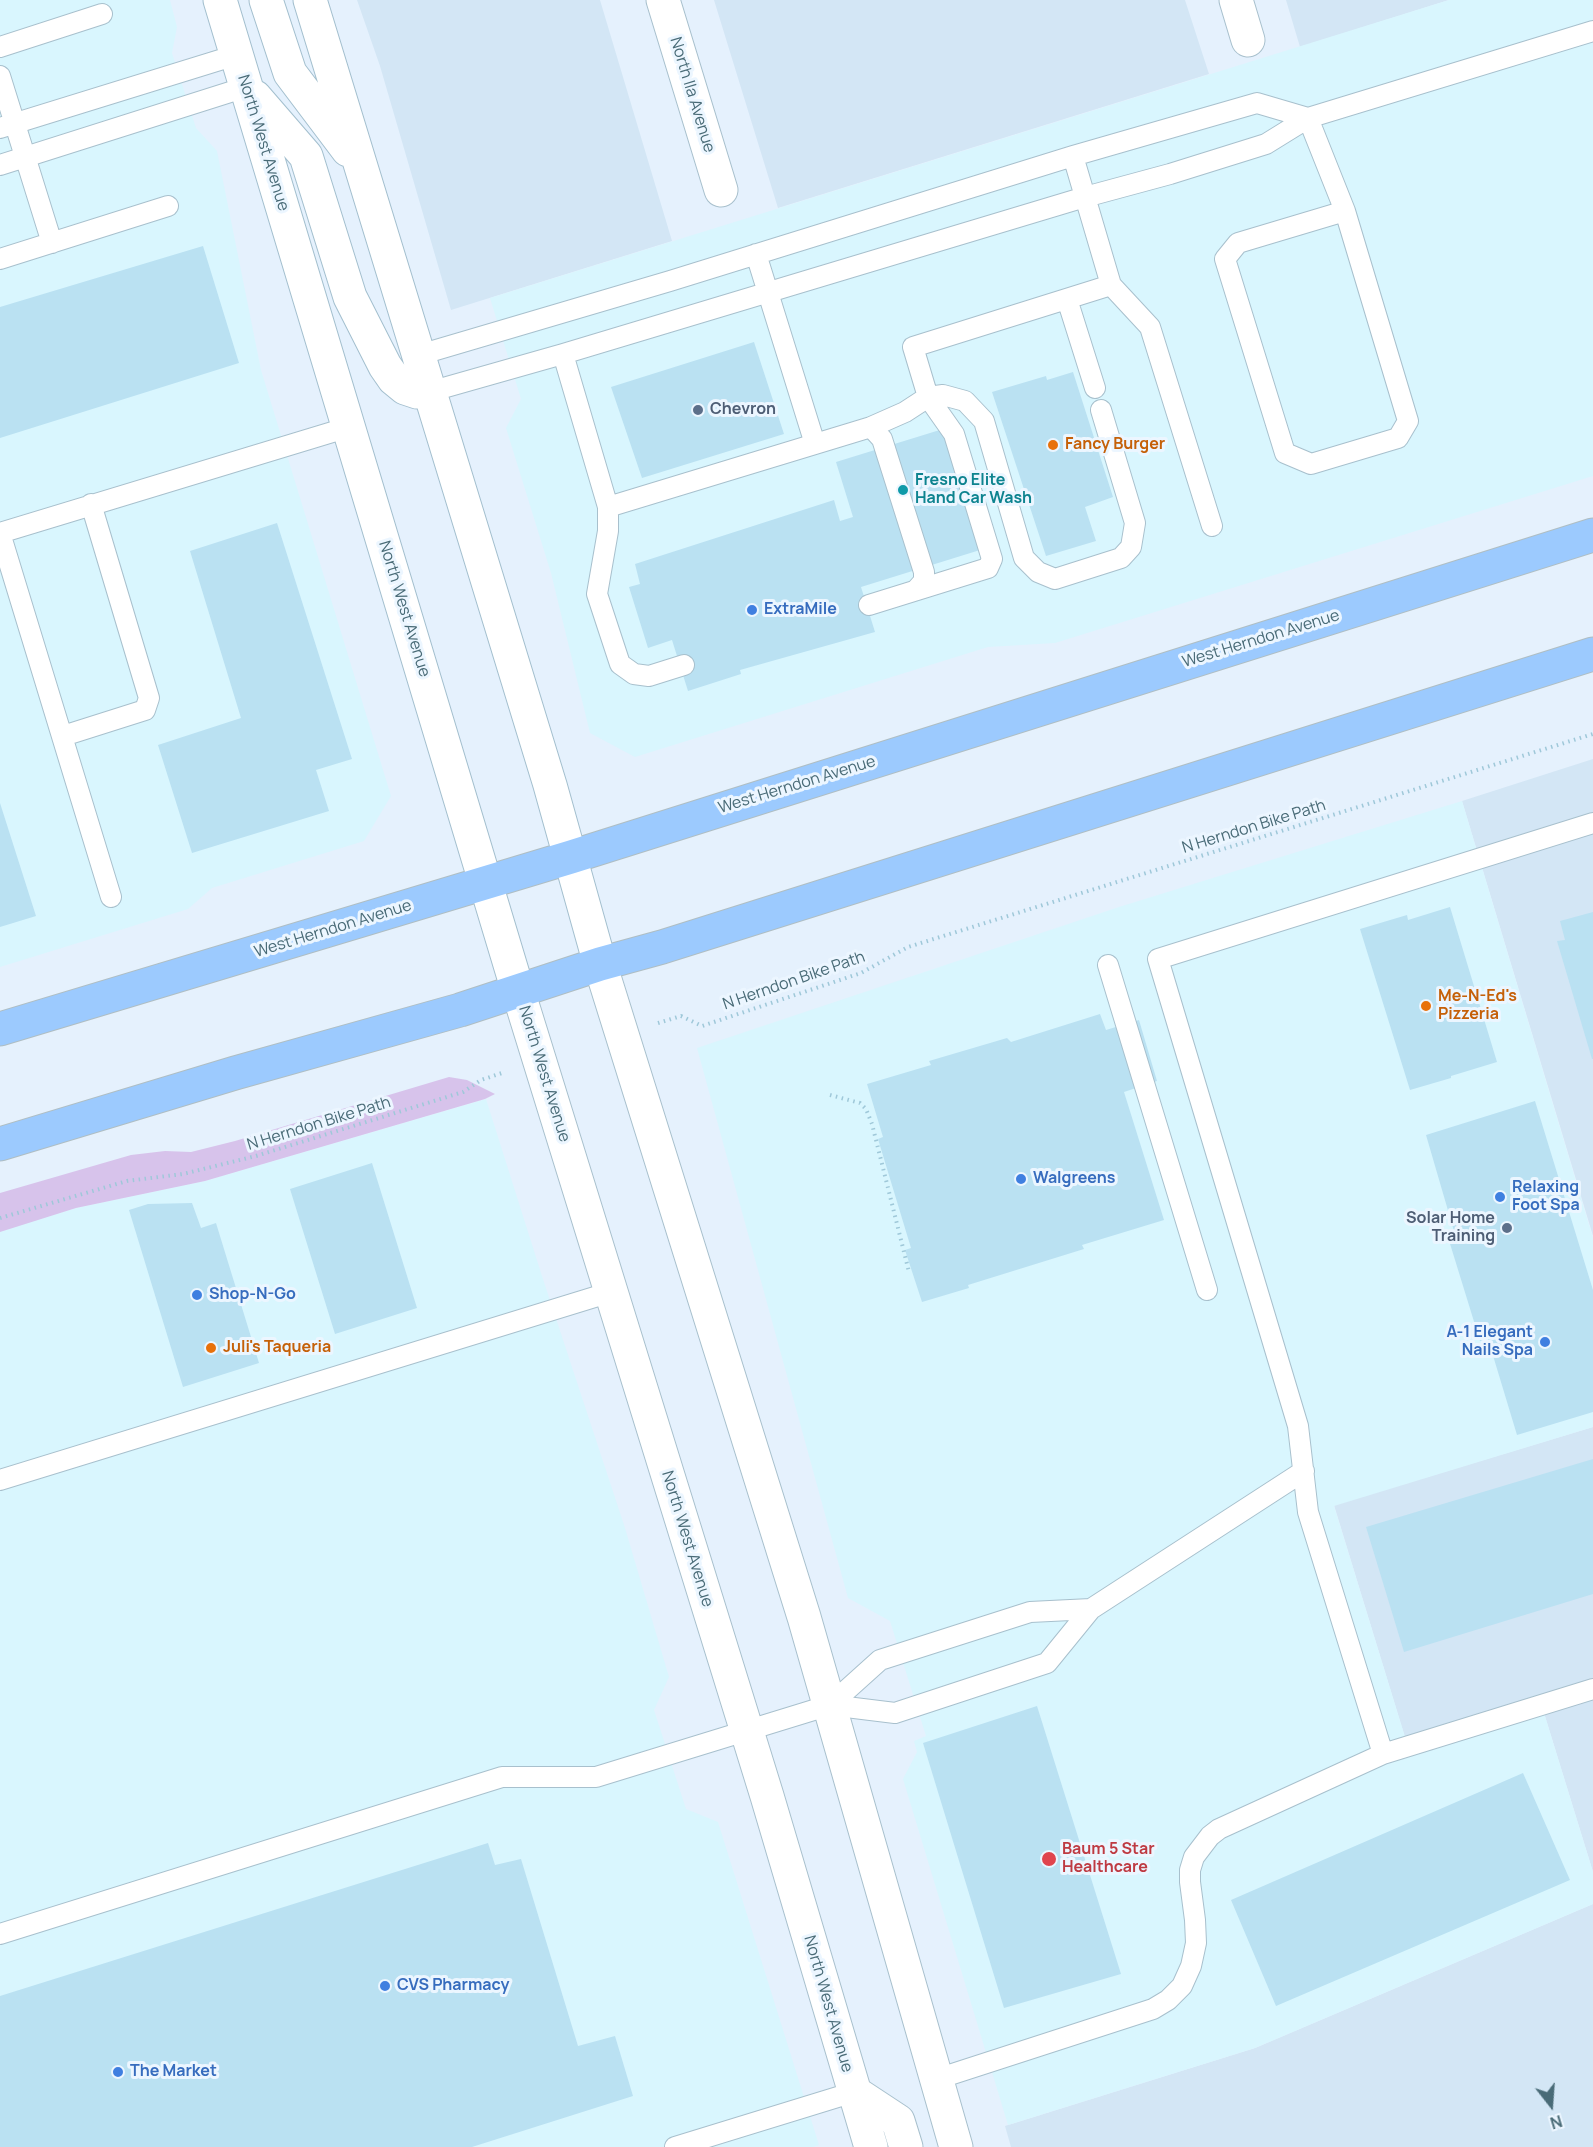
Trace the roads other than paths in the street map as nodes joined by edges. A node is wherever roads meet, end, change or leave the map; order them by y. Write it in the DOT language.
graph roads {
  1 [pos="220,0"];
  2 [pos="266,0"];
  3 [pos="310,0"];
  4 [pos="663,0"];
  5 [pos="1236,0"];
  6 [pos="102,14"];
  7 [pos="1593,31"];
  8 [pos="1248,40"];
  9 [pos="0,47"];
  10 [pos="236,56"];
  11 [pos="0,76"];
  12 [pos="246,87"];
  13 [pos="1308,118"];
  14 [pos="8,126"];
  15 [pos="1073,156"];
  16 [pos="25,157"];
  17 [pos="0,165"];
  18 [pos="362,168"];
  19 [pos="721,190"];
  20 [pos="1085,197"];
  21 [pos="168,207"];
  22 [pos="1345,211"];
  23 [pos="52,243"];
  24 [pos="756,254"];
  25 [pos="0,259"];
  26 [pos="1111,285"];
  27 [pos="768,292"];
  28 [pos="1067,298"];
  29 [pos="563,354"];
  30 [pos="419,355"];
  31 [pos="1095,388"];
  32 [pos="429,392"];
  33 [pos="928,397"];
  34 [pos="1101,410"];
  35 [pos="349,427"];
  36 [pos="871,427"];
  37 [pos="815,444"];
  38 [pos="91,504"];
  39 [pos="608,507"];
  40 [pos="1212,526"];
  41 [pos="0,533"];
  42 [pos="1593,535"];
  43 [pos="916,590"];
  44 [pos="869,605"];
  45 [pos="1593,654"];
  46 [pos="684,665"];
  47 [pos="63,736"];
  48 [pos="1593,823"];
  49 [pos="572,856"];
  50 [pos="486,882"];
  51 [pos="111,897"];
  52 [pos="600,964"];
  53 [pos="1108,965"];
  54 [pos="518,991"];
  55 [pos="0,1029"];
  56 [pos="0,1144"];
  57 [pos="1207,1290"];
  58 [pos="611,1292"];
  59 [pos="1304,1471"];
  60 [pos="0,1480"];
  61 [pos="1091,1609"];
  62 [pos="1593,1689"];
  63 [pos="830,1705"];
  64 [pos="746,1732"];
  65 [pos="1383,1754"];
  66 [pos="0,1934"];
  67 [pos="937,2079"];
  68 [pos="854,2092"];
  69 [pos="675,2147"];
  70 [pos="871,2147"];
  71 [pos="906,2147"];
  72 [pos="956,2147"];
  1 -- 10 [label="street, North West Avenue"];
  2 -- 18 [label="street"];
  3 -- 18 [label="street"];
  4 -- 19 [label="street, North Ila Avenue"];
  5 -- 8 [label="street"];
  6 -- 9 [label="lane"];
  7 -- 13 [label="lane"];
  10 -- 12 [label="street, North West Avenue"];
  10 -- 14 [label="lane"];
  11 -- 14 [label="lane"];
  12 -- 16 [label="lane"];
  12 -- 32 [label="street"];
  12 -- 35 [label="street, North West Avenue"];
  13 -- 15 [label="lane"];
  13 -- 20 [label="lane"];
  13 -- 22 [label="lane"];
  14 -- 16 [label="lane"];
  15 -- 20 [label="lane"];
  15 -- 24 [label="lane"];
  16 -- 17 [label="lane"];
  16 -- 23 [label="lane"];
  18 -- 30 [label="street"];
  20 -- 26 [label="lane"];
  20 -- 27 [label="lane"];
  21 -- 23 [label="lane"];
  22 -- 22 [label="lane"];
  23 -- 25 [label="lane"];
  24 -- 27 [label="lane"];
  24 -- 30 [label="lane"];
  26 -- 28 [label="lane"];
  26 -- 40 [label="lane"];
  27 -- 29 [label="lane"];
  27 -- 37 [label="lane"];
  28 -- 31 [label="lane"];
  28 -- 33 [label="lane"];
  29 -- 32 [label="lane"];
  29 -- 39 [label="lane"];
  30 -- 32 [label="street"];
  32 -- 49 [label="street"];
  33 -- 34 [label="lane"];
  33 -- 36 [label="lane"];
  33 -- 43 [label="lane"];
  35 -- 38 [label="lane"];
  35 -- 50 [label="street, North West Avenue"];
  36 -- 37 [label="lane"];
  36 -- 43 [label="lane"];
  37 -- 39 [label="lane"];
  38 -- 41 [label="lane"];
  38 -- 47 [label="lane"];
  39 -- 46 [label="lane"];
  41 -- 47 [label="lane"];
  42 -- 49 [label="main road, West Herndon Avenue"];
  43 -- 44 [label="lane"];
  45 -- 52 [label="main road"];
  47 -- 51 [label="lane"];
  48 -- 59 [label="lane"];
  49 -- 50 [label="main road, West Herndon Avenue"];
  49 -- 52 [label="street"];
  50 -- 54 [label="street, North West Avenue"];
  50 -- 55 [label="main road, West Herndon Avenue"];
  52 -- 54 [label="main road"];
  52 -- 63 [label="street"];
  53 -- 57 [label="lane"];
  54 -- 56 [label="main road"];
  54 -- 58 [label="street, North West Avenue"];
  58 -- 60 [label="lane"];
  58 -- 64 [label="street, North West Avenue"];
  59 -- 61 [label="lane"];
  59 -- 65 [label="lane"];
  61 -- 63 [label="lane"];
  61 -- 63 [label="lane"];
  62 -- 65 [label="lane"];
  63 -- 64 [label="lane"];
  63 -- 67 [label="street"];
  64 -- 66 [label="lane"];
  64 -- 68 [label="street, North West Avenue"];
  65 -- 67 [label="lane"];
  67 -- 72 [label="street"];
  68 -- 69 [label="lane"];
  68 -- 70 [label="street, North West Avenue"];
  68 -- 71 [label="street"];
}
